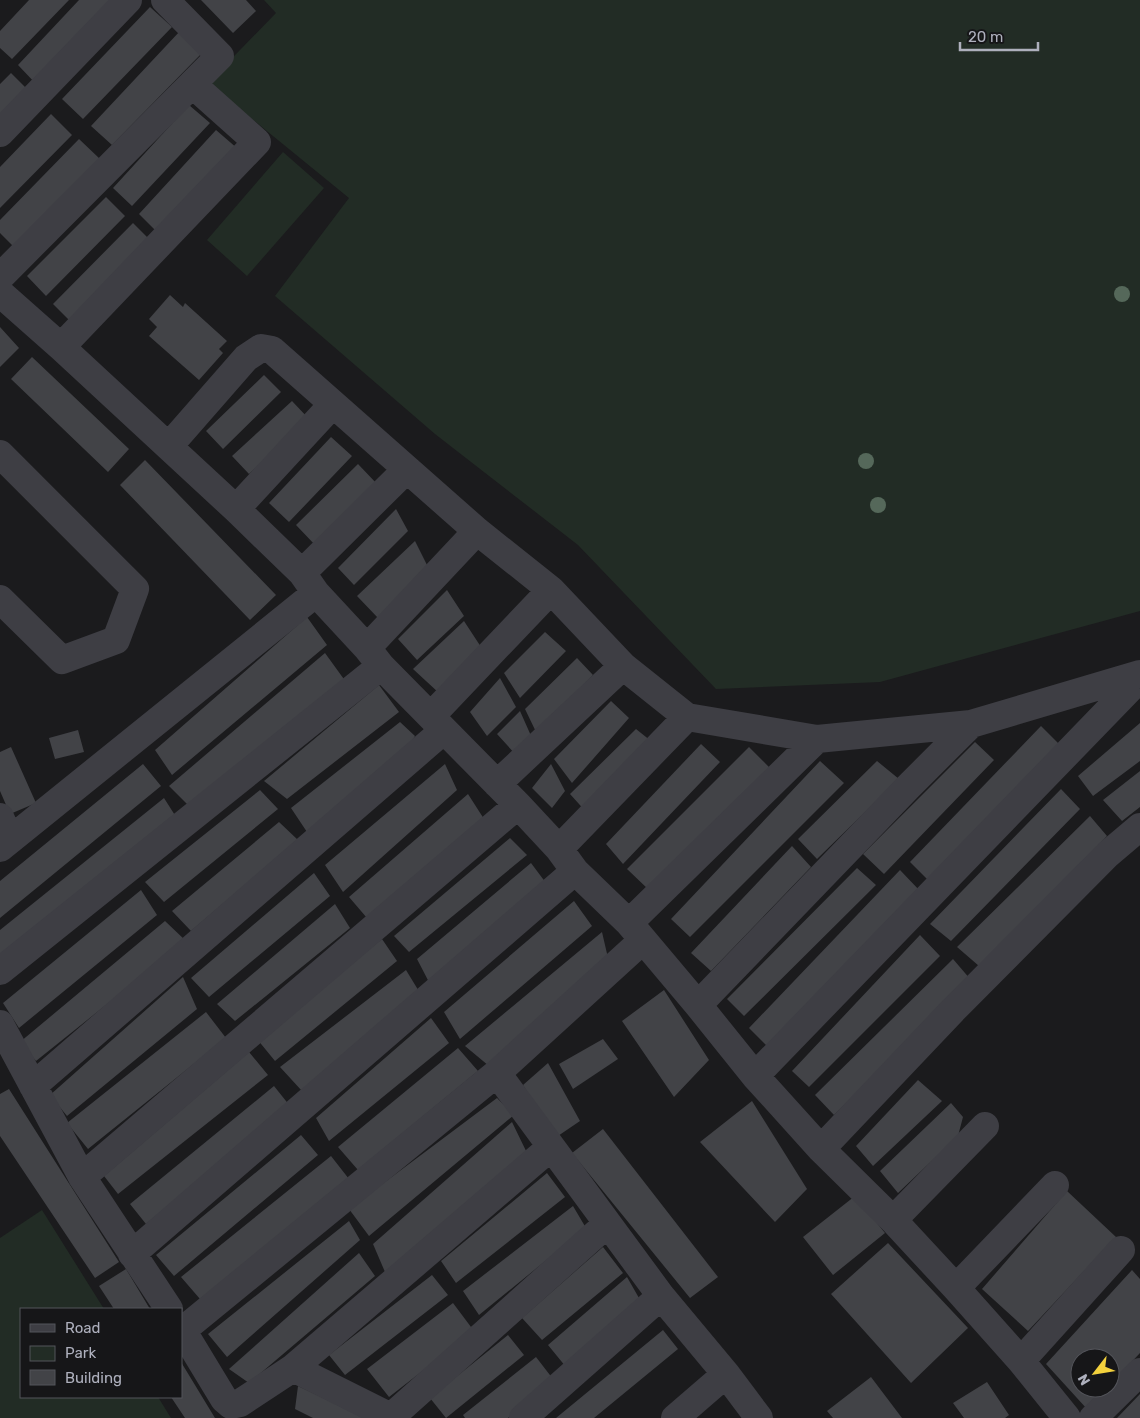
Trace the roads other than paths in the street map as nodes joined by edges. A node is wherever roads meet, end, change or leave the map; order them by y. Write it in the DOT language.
graph roads {
  1 [pos="128,0"];
  2 [pos="165,0"];
  3 [pos="192,84"];
  4 [pos="0,133"];
  5 [pos="0,277"];
  6 [pos="0,293"];
  7 [pos="61,347"];
  8 [pos="333,404"];
  9 [pos="168,446"];
  10 [pos="0,454"];
  11 [pos="406,470"];
  12 [pos="236,509"];
  13 [pos="477,531"];
  14 [pos="309,583"];
  15 [pos="551,590"];
  16 [pos="0,598"];
  17 [pos="374,657"];
  18 [pos="623,666"];
  19 [pos="1140,674"];
  20 [pos="1140,678"];
  21 [pos="687,717"];
  22 [pos="438,723"];
  23 [pos="971,724"];
  24 [pos="817,739"];
  25 [pos="497,784"];
  26 [pos="518,806"];
  27 [pos="1140,827"];
  28 [pos="3,835"];
  29 [pos="559,849"];
  30 [pos="575,871"];
  31 [pos="636,932"];
  32 [pos="0,971"];
  33 [pos="698,1005"];
  34 [pos="0,1024"];
  35 [pos="497,1073"];
  36 [pos="755,1076"];
  37 [pos="33,1086"];
  38 [pos="985,1126"];
  39 [pos="551,1147"];
  40 [pos="822,1149"];
  41 [pos="82,1177"];
  42 [pos="1055,1185"];
  43 [pos="894,1220"];
  44 [pos="607,1224"];
  45 [pos="1121,1250"];
  46 [pos="132,1254"];
  47 [pos="956,1288"];
  48 [pos="661,1296"];
  49 [pos="169,1308"];
  50 [pos="182,1319"];
  51 [pos="182,1329"];
  52 [pos="1021,1361"];
  53 [pos="293,1368"];
  54 [pos="1140,1372"];
  55 [pos="726,1374"];
  56 [pos="392,1418"];
  57 [pos="523,1418"];
  58 [pos="675,1418"];
  59 [pos="759,1418"];
  60 [pos="1068,1418"];
  61 [pos="1093,1418"];
  1 -- 4 [label="street"];
  2 -- 3 [label="street"];
  3 -- 5 [label="street"];
  3 -- 7 [label="street"];
  6 -- 7 [label="street"];
  7 -- 9 [label="street"];
  8 -- 9 [label="street"];
  8 -- 11 [label="street"];
  8 -- 12 [label="street"];
  9 -- 12 [label="street"];
  10 -- 16 [label="street"];
  11 -- 13 [label="street"];
  11 -- 14 [label="street"];
  12 -- 14 [label="street"];
  13 -- 15 [label="street"];
  13 -- 17 [label="street"];
  14 -- 17 [label="street"];
  14 -- 28 [label="street"];
  15 -- 18 [label="street"];
  15 -- 22 [label="street"];
  17 -- 22 [label="street"];
  17 -- 32 [label="street"];
  18 -- 21 [label="street"];
  18 -- 25 [label="street"];
  19 -- 23 [label="street"];
  20 -- 36 [label="street"];
  21 -- 24 [label="street"];
  21 -- 29 [label="street"];
  22 -- 25 [label="street"];
  22 -- 37 [label="street"];
  23 -- 24 [label="street"];
  23 -- 33 [label="street"];
  24 -- 31 [label="street"];
  25 -- 26 [label="street"];
  26 -- 29 [label="street"];
  26 -- 41 [label="street"];
  27 -- 40 [label="street"];
  29 -- 30 [label="street"];
  30 -- 31 [label="street"];
  30 -- 46 [label="street"];
  31 -- 33 [label="street"];
  31 -- 35 [label="street"];
  33 -- 36 [label="street"];
  34 -- 37 [label="street"];
  35 -- 39 [label="street"];
  35 -- 50 [label="street"];
  36 -- 40 [label="street"];
  37 -- 41 [label="street"];
  38 -- 43 [label="street"];
  39 -- 44 [label="street"];
  39 -- 53 [label="street"];
  40 -- 43 [label="street"];
  41 -- 46 [label="street"];
  42 -- 47 [label="street"];
  43 -- 47 [label="street"];
  44 -- 48 [label="street"];
  44 -- 56 [label="street"];
  45 -- 52 [label="street"];
  46 -- 49 [label="street"];
  47 -- 52 [label="street"];
  48 -- 55 [label="street"];
  48 -- 57 [label="street"];
  51 -- 53 [label="street"];
  52 -- 60 [label="street"];
  53 -- 56 [label="street"];
  54 -- 61 [label="street"];
  55 -- 58 [label="street"];
  55 -- 59 [label="street"];
}
